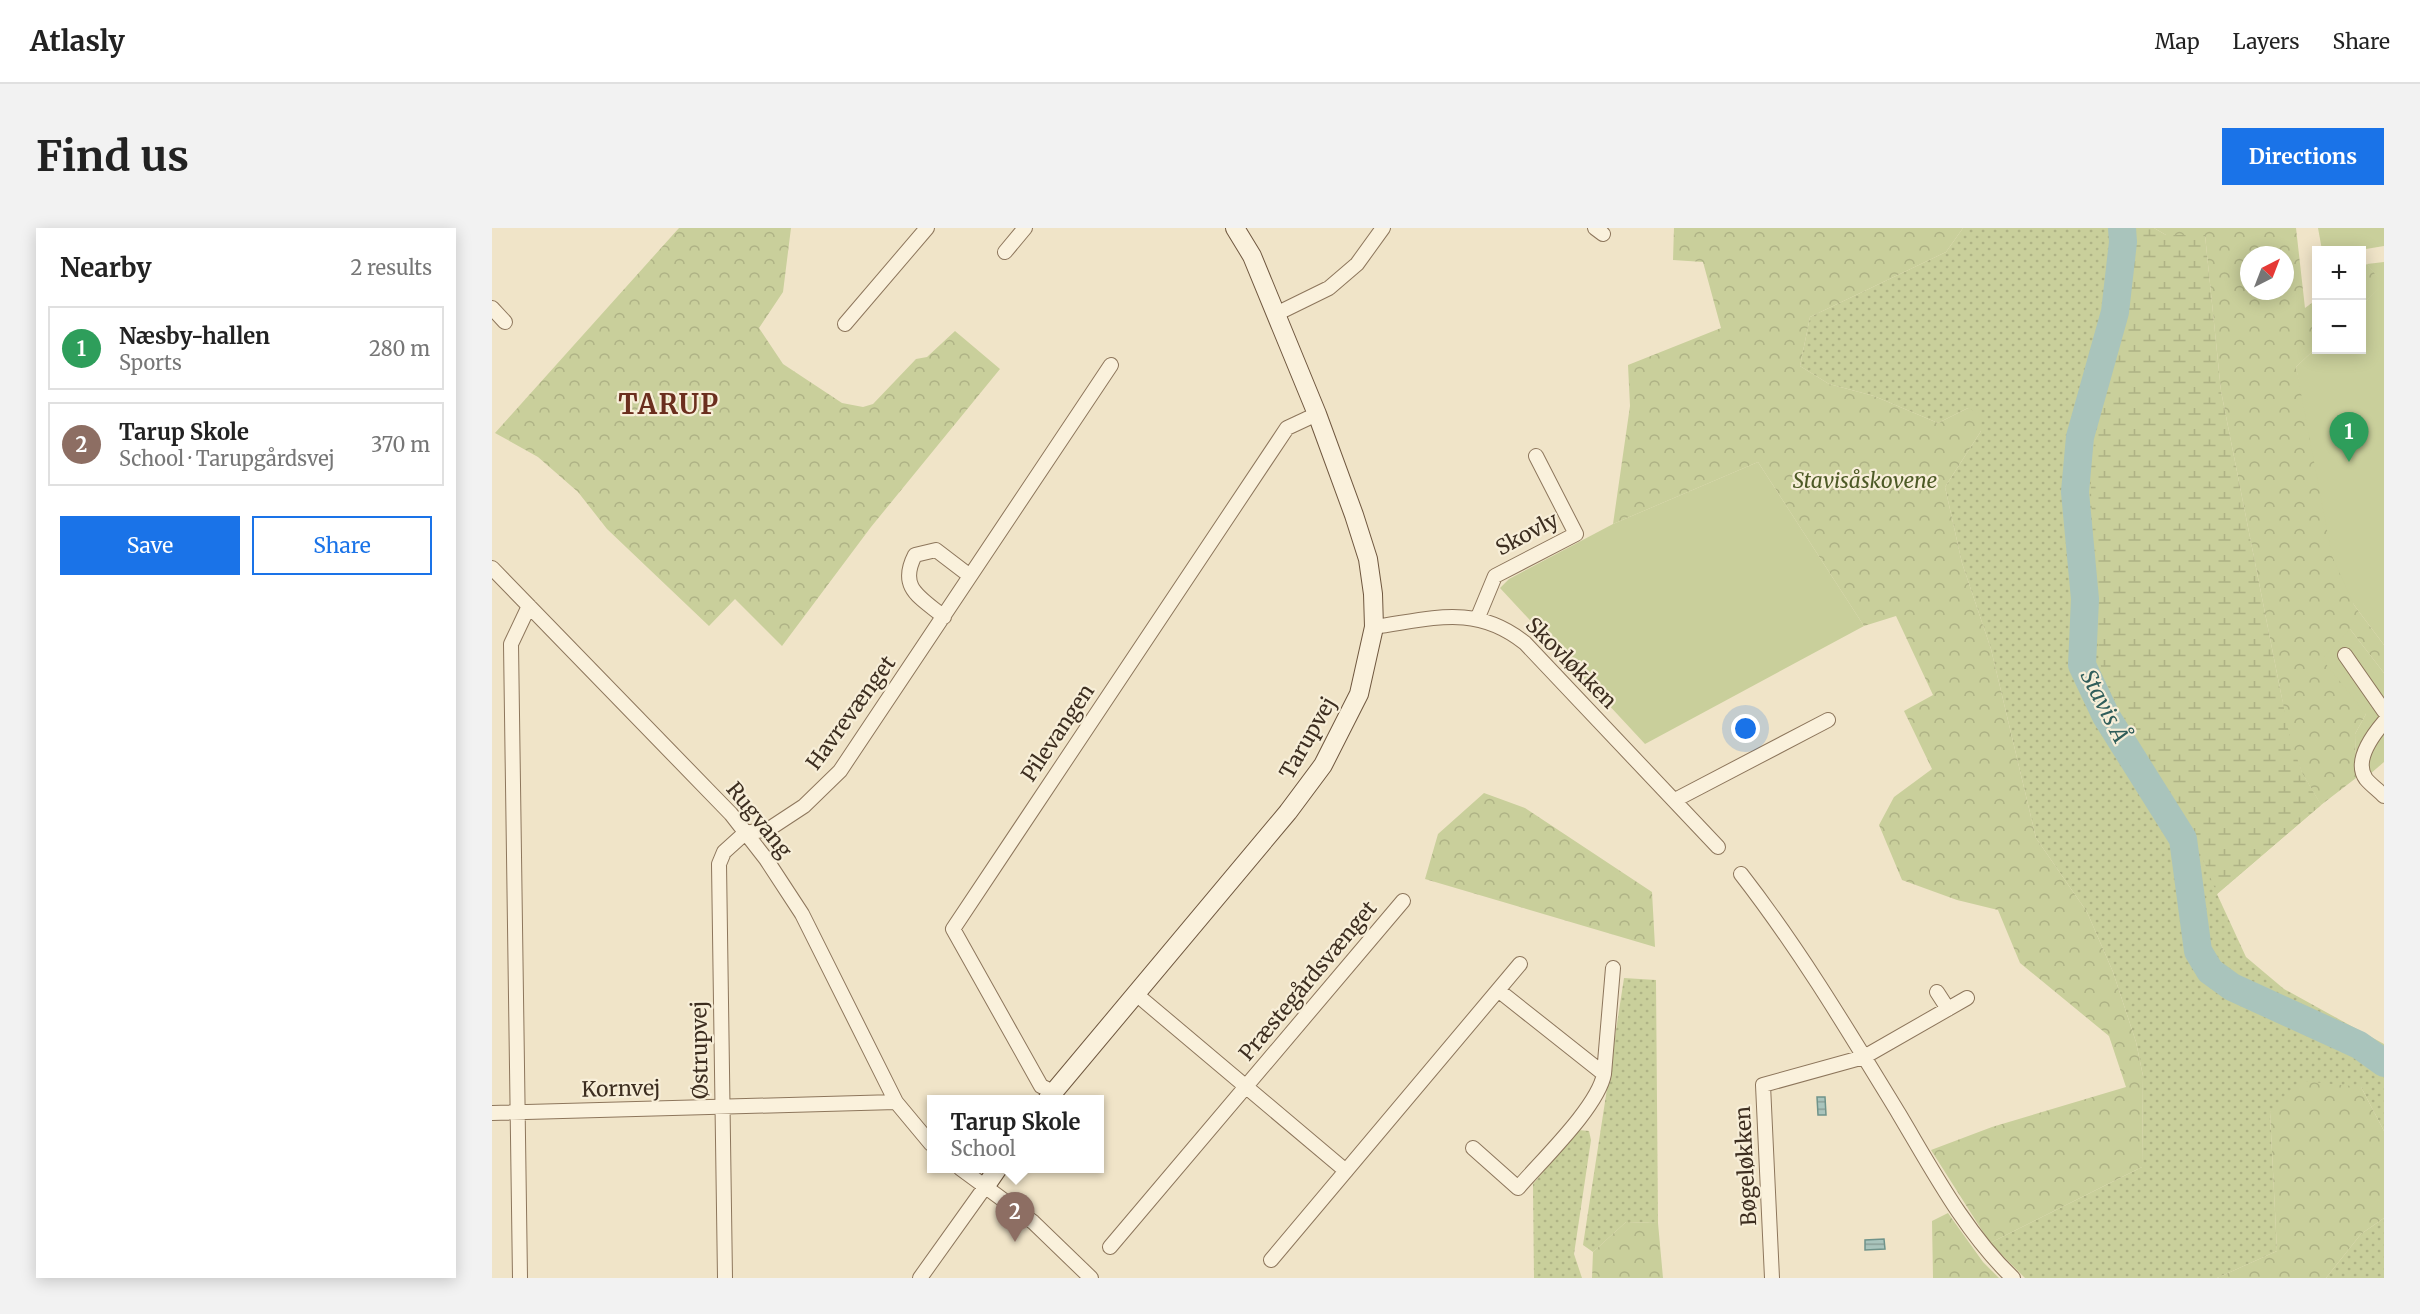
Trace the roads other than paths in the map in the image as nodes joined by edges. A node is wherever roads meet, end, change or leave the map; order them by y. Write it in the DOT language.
graph roads {
  1 [pos="927,228"];
  2 [pos="1025,228"];
  3 [pos="1235,228"];
  4 [pos="1383,228"];
  5 [pos="1005,252"];
  6 [pos="492,308"];
  7 [pos="1276,314"];
  8 [pos="505,322"];
  9 [pos="845,324"];
  10 [pos="1111,365"];
  11 [pos="1317,414"];
  12 [pos="1536,456"];
  13 [pos="492,568"];
  14 [pos="970,576"];
  15 [pos="529,606"];
  16 [pos="944,617"];
  17 [pos="1478,617"];
  18 [pos="1374,627"];
  19 [pos="2345,655"];
  20 [pos="2384,711"];
  21 [pos="1828,720"];
  22 [pos="2384,722"];
  23 [pos="2384,796"];
  24 [pos="1675,800"];
  25 [pos="745,833"];
  26 [pos="1718,847"];
  27 [pos="1741,874"];
  28 [pos="1403,901"];
  29 [pos="1520,964"];
  30 [pos="1613,968"];
  31 [pos="1498,990"];
  32 [pos="1937,992"];
  33 [pos="1136,994"];
  34 [pos="1967,998"];
  35 [pos="1948,1009"];
  36 [pos="1864,1057"];
  37 [pos="1604,1074"];
  38 [pos="1246,1087"];
  39 [pos="1049,1095"];
  40 [pos="1051,1095"];
  41 [pos="896,1102"];
  42 [pos="722,1108"];
  43 [pos="492,1113"];
  44 [pos="517,1113"];
  45 [pos="927,1139"];
  46 [pos="1473,1148"];
  47 [pos="1346,1171"];
  48 [pos="967,1173"];
  49 [pos="995,1173"];
  50 [pos="985,1187"];
  51 [pos="1110,1247"];
  52 [pos="1270,1260"];
  53 [pos="520,1278"];
  54 [pos="725,1278"];
  55 [pos="920,1278"];
  56 [pos="1090,1278"];
  57 [pos="1772,1278"];
  58 [pos="2013,1278"];
  1 -- 9 [label="street"];
  2 -- 5 [label="street"];
  3 -- 7 [label="street, Tarupvej"];
  4 -- 7 [label="street"];
  6 -- 8 [label="street"];
  7 -- 11 [label="street, Tarupvej"];
  10 -- 14 [label="street, Havrevænget"];
  11 -- 18 [label="street, Tarupvej"];
  11 -- 39 [label="street, Pilevangen"];
  12 -- 17 [label="street, Skovly"];
  13 -- 15 [label="street, Rugvang"];
  14 -- 16 [label="street, Havrevænget"];
  14 -- 16 [label="street"];
  15 -- 25 [label="street, Rugvang"];
  15 -- 44 [label="street"];
  16 -- 25 [label="street, Havrevænget"];
  17 -- 18 [label="street, Skovløkken"];
  17 -- 24 [label="street, Skovløkken"];
  18 -- 33 [label="street, Tarupvej"];
  19 -- 20 [label="street"];
  21 -- 24 [label="street"];
  22 -- 23 [label="street"];
  24 -- 26 [label="street, Skovløkken"];
  25 -- 41 [label="street, Rugvang"];
  25 -- 42 [label="street, Østrupvej"];
  27 -- 36 [label="street"];
  28 -- 38 [label="street, Præstegårdsvænget"];
  29 -- 31 [label="street"];
  30 -- 37 [label="street"];
  31 -- 37 [label="street"];
  31 -- 47 [label="street"];
  32 -- 35 [label="street"];
  33 -- 38 [label="street, Præstegårdsvænget"];
  33 -- 40 [label="street, Tarupvej"];
  34 -- 35 [label="street, Bøgeløkken"];
  35 -- 36 [label="street, Bøgeløkken"];
  36 -- 57 [label="street, Bøgeløkken"];
  36 -- 58 [label="street"];
  37 -- 46 [label="street"];
  38 -- 47 [label="street, Præstegårdsvænget"];
  38 -- 51 [label="street, Præstegårdsvænget"];
  41 -- 42 [label="street, Kornvej"];
  41 -- 45 [label="street, Rugvang"];
  42 -- 44 [label="street, Kornvej"];
  42 -- 54 [label="street, Østrupvej"];
  43 -- 44 [label="street, Kornvej"];
  44 -- 53 [label="street"];
  47 -- 52 [label="street"];
  48 -- 50 [label="street"];
  49 -- 50 [label="street"];
  50 -- 55 [label="street"];
  50 -- 56 [label="street"];
}
